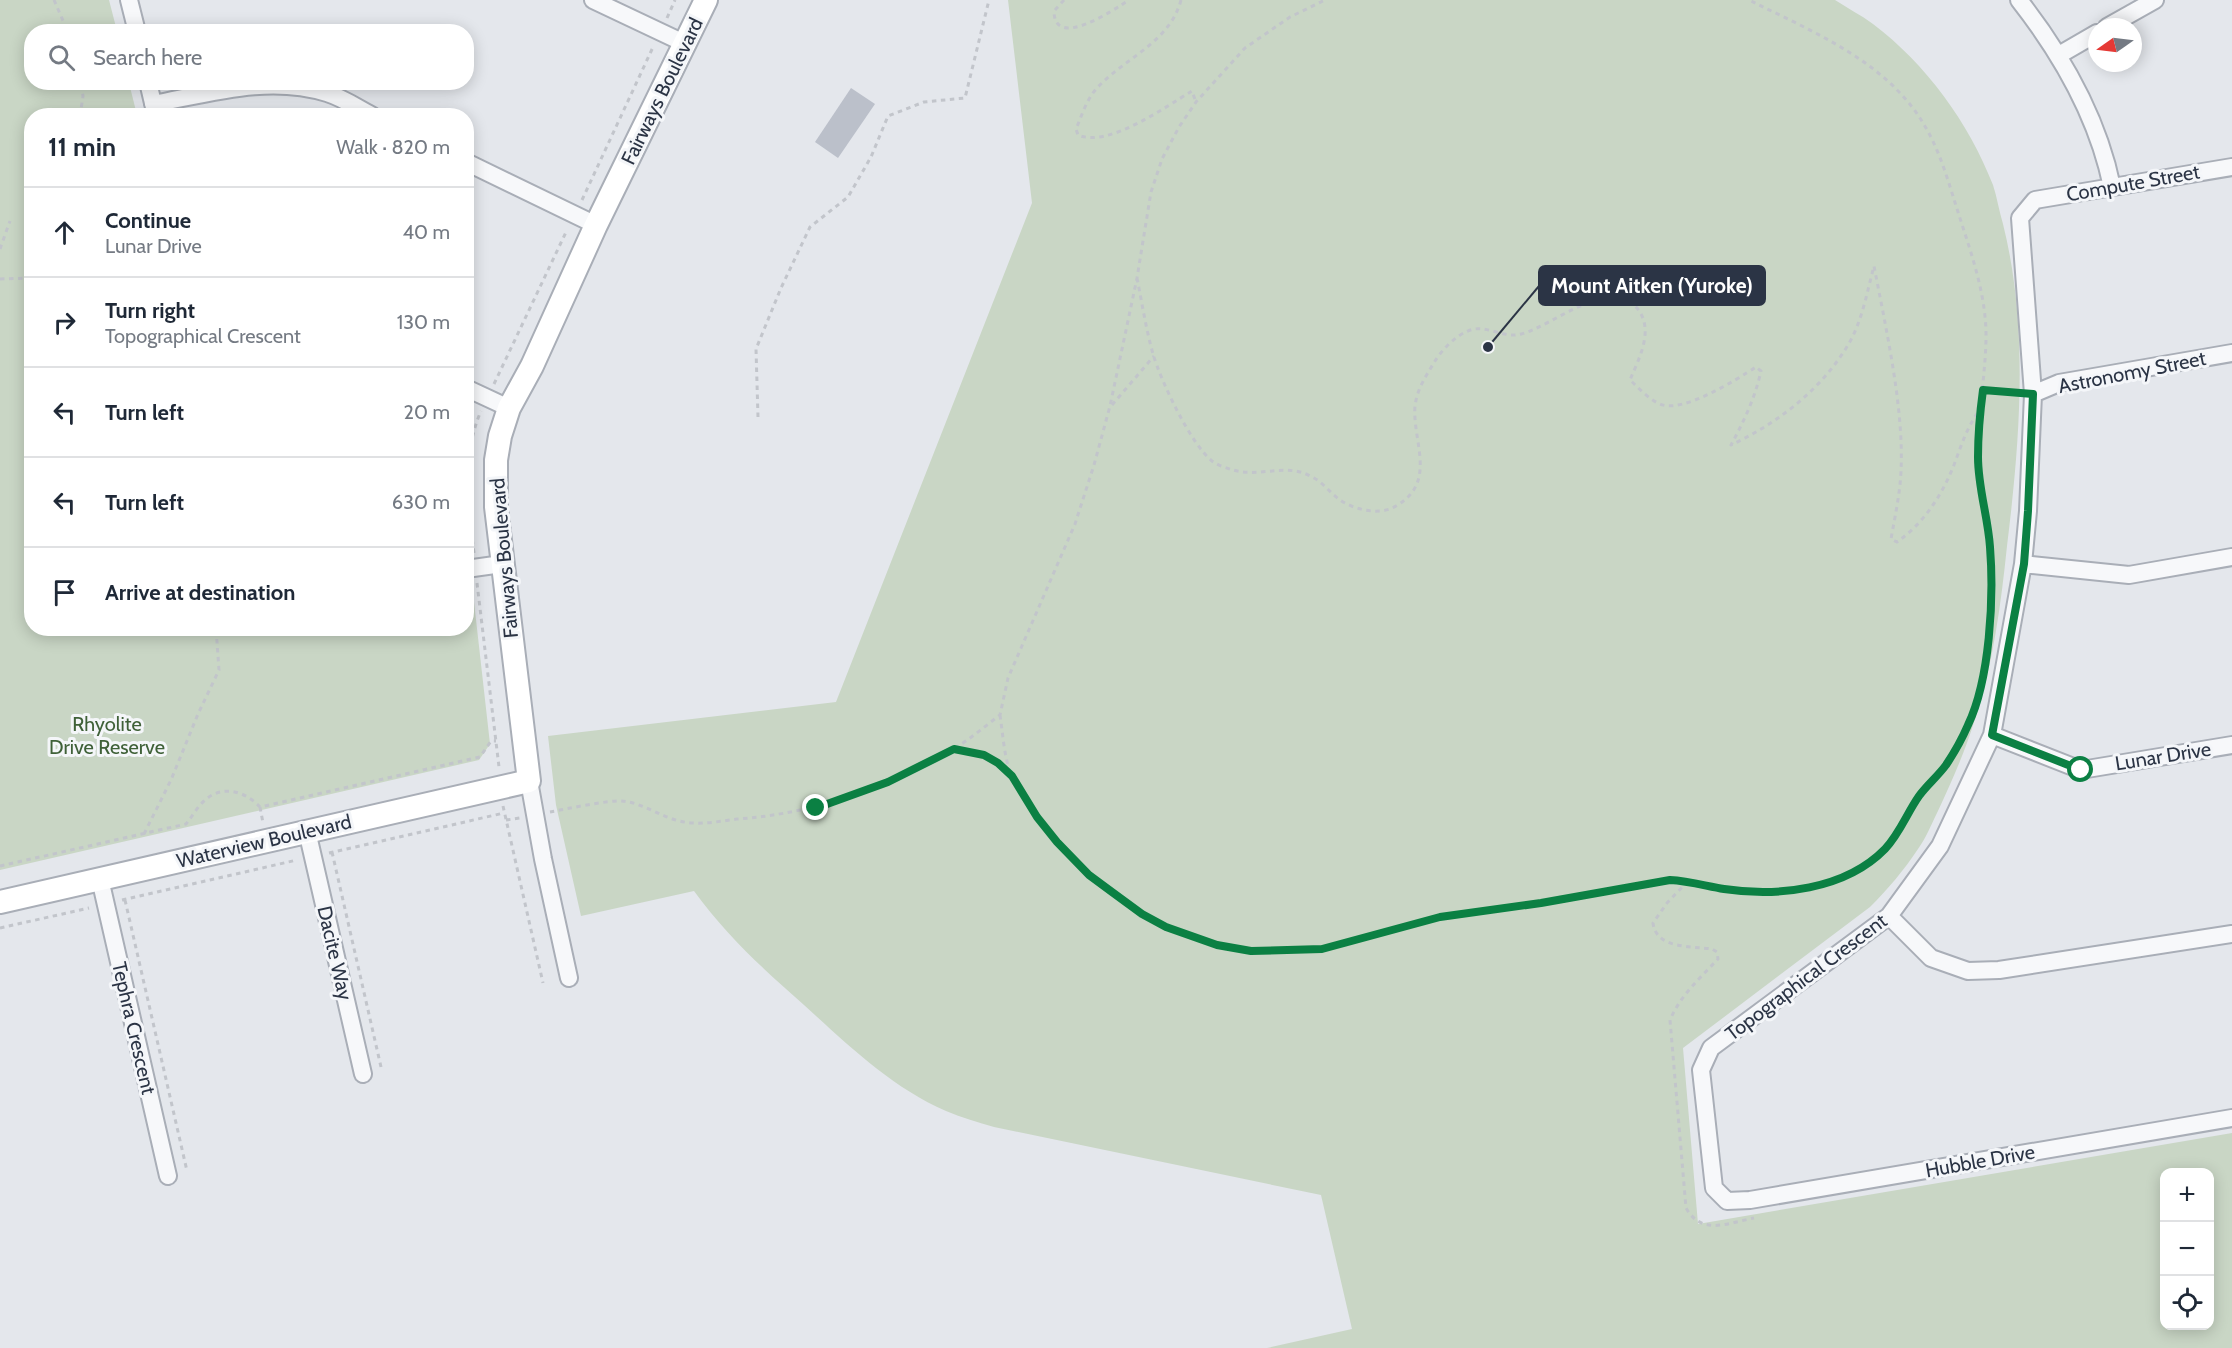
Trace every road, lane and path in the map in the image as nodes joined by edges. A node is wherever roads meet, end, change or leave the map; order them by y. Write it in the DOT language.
graph roads {
  1 [pos="54,0"];
  2 [pos="129,0"];
  3 [pos="593,0"];
  4 [pos="706,0"];
  5 [pos="989,0"];
  6 [pos="1064,0"];
  7 [pos="1129,0"];
  8 [pos="1181,0"];
  9 [pos="1325,0"];
  10 [pos="1749,0"];
  11 [pos="2019,0"];
  12 [pos="2155,0"];
  13 [pos="2123,18"];
  14 [pos="64,24"];
  15 [pos="135,24"];
  16 [pos="2088,38"];
  17 [pos="686,44"];
  18 [pos="2059,55"];
  19 [pos="82,90"];
  20 [pos="150,90"];
  21 [pos="226,90"];
  22 [pos="313,90"];
  23 [pos="1196,102"];
  24 [pos="81,108"];
  25 [pos="154,108"];
  26 [pos="161,108"];
  27 [pos="357,108"];
  28 [pos="474,166"];
  29 [pos="2232,167"];
  30 [pos="2112,186"];
  31 [pos="2035,200"];
  32 [pos="10,221"];
  33 [pos="596,225"];
  34 [pos="0,249"];
  35 [pos="24,278"];
  36 [pos="1137,278"];
  37 [pos="0,279"];
  38 [pos="2232,353"];
  39 [pos="1154,356"];
  40 [pos="1983,390"];
  41 [pos="474,391"];
  42 [pos="2033,394"];
  43 [pos="1110,406"];
  44 [pos="509,408"];
  45 [pos="1980,409"];
  46 [pos="758,417"];
  47 [pos="2232,557"];
  48 [pos="502,564"];
  49 [pos="2024,564"];
  50 [pos="474,568"];
  51 [pos="217,636"];
  52 [pos="1000,715"];
  53 [pos="1992,735"];
  54 [pos="496,741"];
  55 [pos="2232,745"];
  56 [pos="954,749"];
  57 [pos="1012,776"];
  58 [pos="529,781"];
  59 [pos="500,787"];
  60 [pos="560,810"];
  61 [pos="504,813"];
  62 [pos="307,831"];
  63 [pos="144,834"];
  64 [pos="332,852"];
  65 [pos="313,857"];
  66 [pos="0,866"];
  67 [pos="100,879"];
  68 [pos="1688,881"];
  69 [pos="125,900"];
  70 [pos="0,902"];
  71 [pos="105,904"];
  72 [pos="1889,916"];
  73 [pos="0,928"];
  74 [pos="2232,934"];
  75 [pos="569,978"];
  76 [pos="543,983"];
  77 [pos="381,1067"];
  78 [pos="363,1074"];
  79 [pos="2232,1118"];
  80 [pos="187,1171"];
  81 [pos="168,1176"];
  82 [pos="1727,1200"];
  83 [pos="1754,1218"];
  1 -- 14 [label="path"];
  2 -- 15 [label="street"];
  3 -- 17 [label="street"];
  4 -- 17 [label="street, Fairways Boulevard"];
  5 -- 46 [label="path"];
  6 -- 7 [label="path"];
  8 -- 23 [label="path"];
  9 -- 23 [label="path"];
  10 -- 40 [label="path"];
  11 -- 18 [label="street"];
  12 -- 13 [label="street"];
  16 -- 18 [label="street"];
  17 -- 33 [label="street, Fairways Boulevard"];
  18 -- 30 [label="street"];
  19 -- 24 [label="path"];
  20 -- 25 [label="street"];
  21 -- 26 [label="street"];
  22 -- 27 [label="street"];
  23 -- 36 [label="path"];
  28 -- 33 [label="street"];
  29 -- 30 [label="street, Compute Street"];
  30 -- 31 [label="street, Compute Street"];
  31 -- 42 [label="street, Topographical Crescent"];
  32 -- 34 [label="path"];
  33 -- 44 [label="street, Fairways Boulevard"];
  35 -- 37 [label="path"];
  36 -- 39 [label="path"];
  36 -- 43 [label="path"];
  38 -- 42 [label="street, Astronomy Street"];
  39 -- 43 [label="path"];
  39 -- 45 [label="path"];
  40 -- 42 [label="path"];
  40 -- 45 [label="path"];
  41 -- 44 [label="street"];
  42 -- 49 [label="street, Topographical Crescent"];
  43 -- 52 [label="path"];
  44 -- 48 [label="street, Fairways Boulevard"];
  45 -- 68 [label="path"];
  47 -- 49 [label="street"];
  48 -- 50 [label="street"];
  48 -- 58 [label="street, Fairways Boulevard"];
  49 -- 53 [label="street, Topographical Crescent"];
  51 -- 63 [label="path"];
  52 -- 56 [label="path"];
  52 -- 57 [label="path"];
  53 -- 55 [label="street, Lunar Drive"];
  53 -- 72 [label="street, Topographical Crescent"];
  54 -- 63 [label="path"];
  56 -- 57 [label="path"];
  56 -- 60 [label="path"];
  57 -- 68 [label="path"];
  58 -- 59 [label="street, Waterview Boulevard"];
  58 -- 75 [label="street, Fairways Boulevard"];
  59 -- 61 [label="path"];
  59 -- 62 [label="street, Waterview Boulevard"];
  61 -- 64 [label="path"];
  61 -- 76 [label="path"];
  62 -- 65 [label="street, Dacite Way"];
  62 -- 67 [label="street, Waterview Boulevard"];
  63 -- 66 [label="path"];
  64 -- 65 [label="path"];
  64 -- 77 [label="path"];
  65 -- 69 [label="path"];
  65 -- 78 [label="street, Dacite Way"];
  67 -- 70 [label="street, Waterview Boulevard"];
  67 -- 71 [label="street, Tephra Crescent"];
  68 -- 83 [label="path"];
  69 -- 71 [label="path"];
  69 -- 80 [label="path"];
  71 -- 73 [label="path"];
  71 -- 81 [label="street, Tephra Crescent"];
  72 -- 74 [label="street"];
  72 -- 82 [label="street, Topographical Crescent"];
  79 -- 82 [label="street, Hubble Drive"];
}
